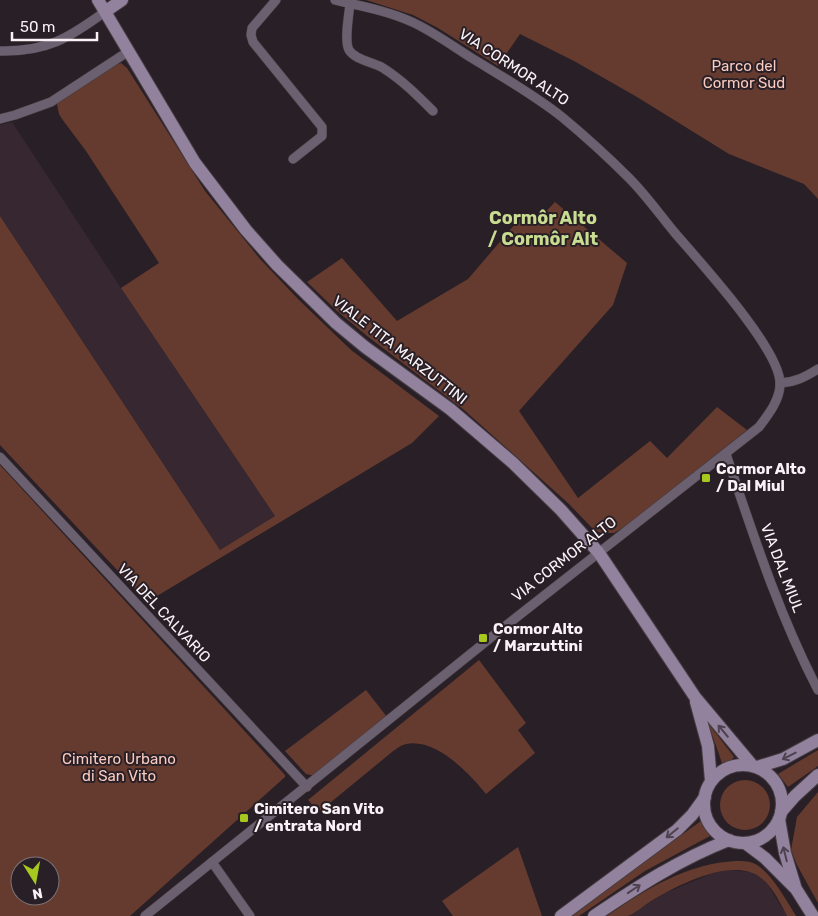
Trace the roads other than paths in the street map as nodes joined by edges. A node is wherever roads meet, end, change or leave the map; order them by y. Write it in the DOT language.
graph roads {
  1 [pos="98,0"];
  2 [pos="122,0"];
  3 [pos="276,0"];
  4 [pos="335,0"];
  5 [pos="350,4"];
  6 [pos="106,12"];
  7 [pos="0,51"];
  8 [pos="129,51"];
  9 [pos="433,111"];
  10 [pos="0,119"];
  11 [pos="293,159"];
  12 [pos="818,369"];
  13 [pos="780,383"];
  14 [pos="726,454"];
  15 [pos="0,457"];
  16 [pos="599,553"];
  17 [pos="818,690"];
  18 [pos="695,697"];
  19 [pos="818,740"];
  20 [pos="754,766"];
  21 [pos="818,775"];
  22 [pos="711,781"];
  23 [pos="307,787"];
  24 [pos="704,797"];
  25 [pos="780,816"];
  26 [pos="729,840"];
  27 [pos="745,843"];
  28 [pos="212,862"];
  29 [pos="796,889"];
  30 [pos="145,916"];
  31 [pos="250,916"];
  32 [pos="561,916"];
  33 [pos="594,916"];
  34 [pos="813,916"];
  1 -- 6 [label="street, VIALE TITA MARZUTTINI"];
  2 -- 6 [label="street"];
  3 -- 11 [label="street"];
  4 -- 5 [label="street, VIA CORMOR ALTO"];
  5 -- 9 [label="street"];
  5 -- 13 [label="street, VIA CORMOR ALTO"];
  6 -- 7 [label="street"];
  6 -- 8 [label="street, VIALE TITA MARZUTTINI"];
  8 -- 10 [label="street"];
  8 -- 16 [label="street, VIALE TITA MARZUTTINI"];
  12 -- 13 [label="street"];
  13 -- 14 [label="street, VIA CORMOR ALTO"];
  14 -- 16 [label="street, VIA CORMOR ALTO"];
  14 -- 17 [label="street, VIA DAL MIUL"];
  15 -- 23 [label="street, VIA DEL CALVARIO"];
  16 -- 18 [label="street, VIALE TITA MARZUTTINI"];
  16 -- 23 [label="street, VIA CORMOR ALTO"];
  20 -- 18 [label="street, VIALE TITA MARZUTTINI, one-way"];
  18 -- 22 [label="street, VIALE TITA MARZUTTINI"];
  19 -- 20 [label="street, one-way"];
  20 -- 22 [label="street"];
  20 -- 25 [label="street"];
  21 -- 25 [label="street"];
  22 -- 24 [label="street"];
  23 -- 28 [label="street, VIA CORMOR ALTO"];
  24 -- 26 [label="street"];
  24 -- 32 [label="street, one-way"];
  25 -- 27 [label="street"];
  29 -- 25 [label="street, one-way"];
  26 -- 27 [label="street"];
  33 -- 26 [label="street, one-way"];
  27 -- 29 [label="street"];
  28 -- 30 [label="street, VIA CORMOR ALTO"];
  28 -- 31 [label="street"];
  29 -- 34 [label="street"];
}
